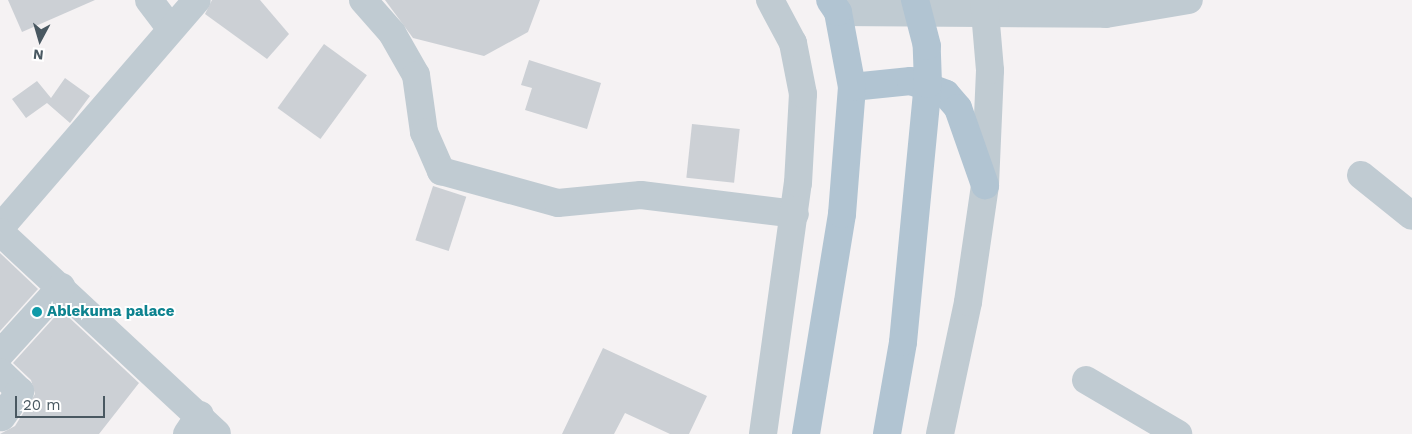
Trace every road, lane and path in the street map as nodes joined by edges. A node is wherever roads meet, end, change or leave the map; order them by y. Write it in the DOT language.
graph roads {
  1 [pos="149,0"];
  2 [pos="197,0"];
  3 [pos="363,0"];
  4 [pos="1189,0"];
  5 [pos="772,2"];
  6 [pos="834,6"];
  7 [pos="987,7"];
  8 [pos="918,8"];
  9 [pos="169,27"];
  10 [pos="928,84"];
  11 [pos="852,87"];
  12 [pos="1361,175"];
  13 [pos="985,185"];
  14 [pos="795,214"];
  15 [pos="1412,216"];
  16 [pos="0,230"];
  17 [pos="61,287"];
  18 [pos="0,354"];
  19 [pos="0,372"];
  20 [pos="1086,380"];
  21 [pos="2,417"];
  22 [pos="201,428"];
  23 [pos="763,434"];
  24 [pos="806,434"];
  25 [pos="887,434"];
  26 [pos="940,434"];
  27 [pos="1178,434"];
  1 -- 9 [label="street"];
  2 -- 9 [label="street"];
  3 -- 14 [label="street"];
  4 -- 7 [label="street"];
  5 -- 14 [label="street"];
  6 -- 8 [label="street"];
  6 -- 11 [label="main road"];
  7 -- 8 [label="street"];
  7 -- 13 [label="street"];
  8 -- 10 [label="main road"];
  9 -- 16 [label="street"];
  10 -- 11 [label="main road"];
  10 -- 13 [label="main road"];
  10 -- 25 [label="main road"];
  11 -- 24 [label="main road"];
  12 -- 15 [label="street"];
  13 -- 26 [label="street"];
  14 -- 23 [label="street"];
  16 -- 17 [label="street"];
  17 -- 18 [label="street"];
  17 -- 22 [label="street"];
  19 -- 21 [label="street"];
  20 -- 27 [label="street"];
}
